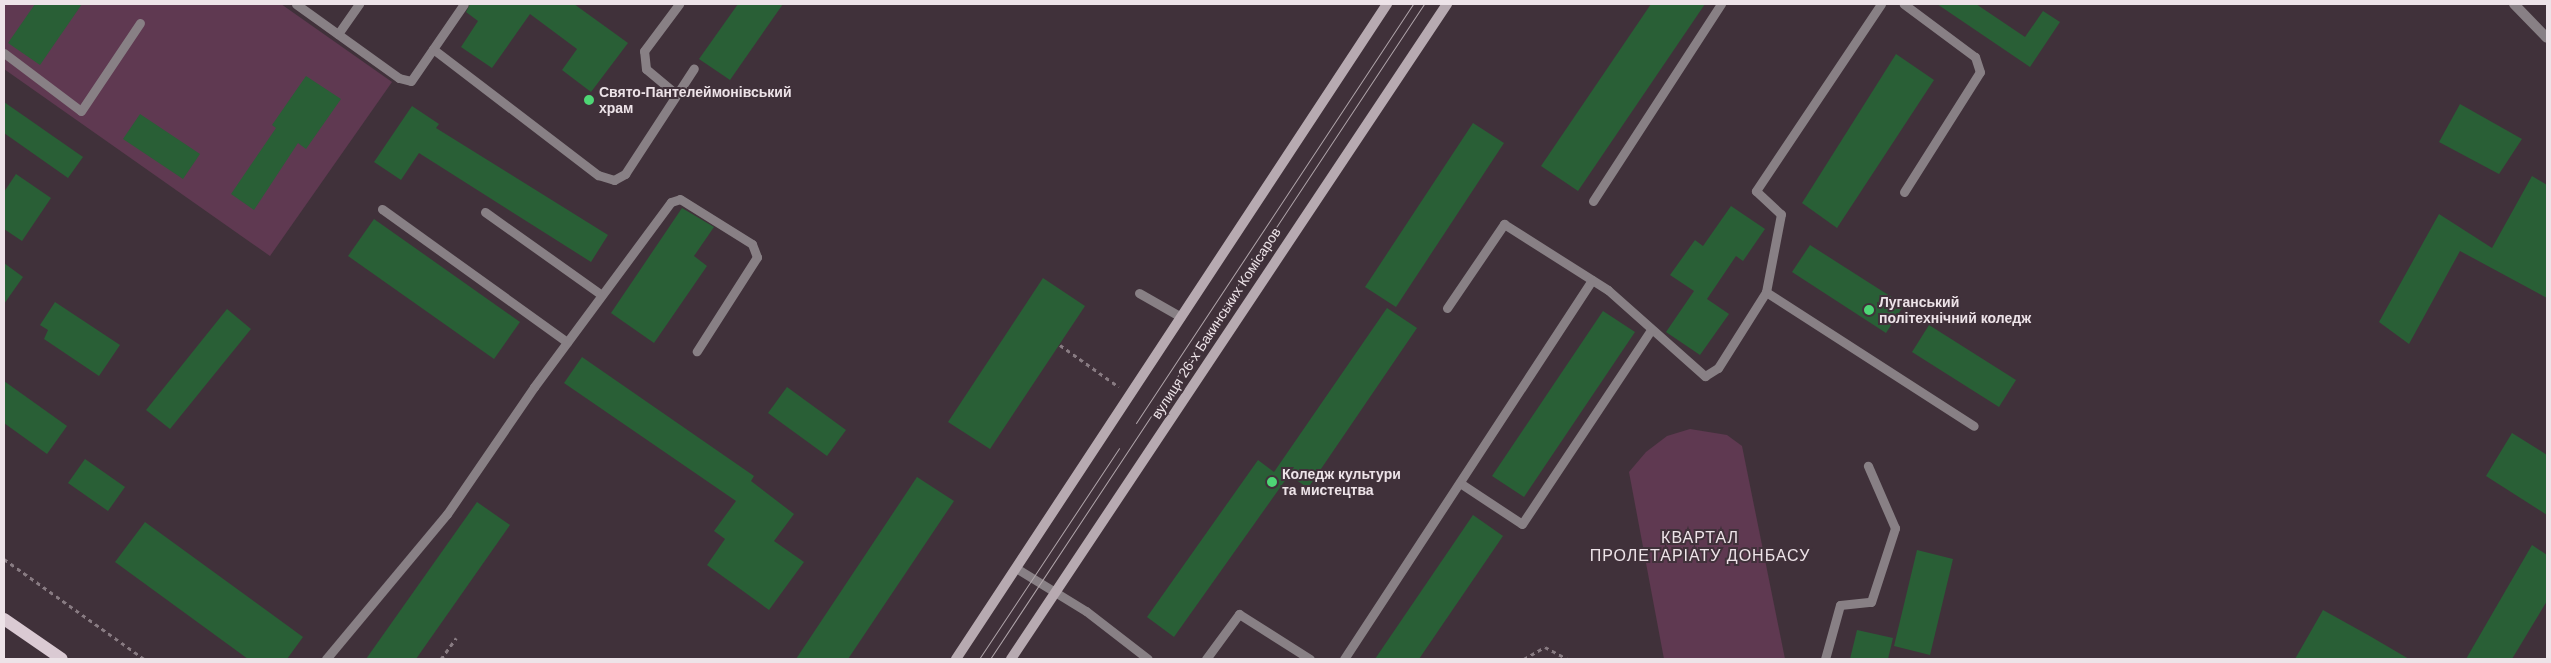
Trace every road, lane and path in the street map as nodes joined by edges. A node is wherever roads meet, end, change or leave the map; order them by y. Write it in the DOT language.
graph roads {
  1 [pos="296,4"];
  2 [pos="359,4"];
  3 [pos="464,4"];
  4 [pos="679,4"];
  5 [pos="1387,4"];
  6 [pos="1447,4"];
  7 [pos="1721,4"];
  8 [pos="1881,4"];
  9 [pos="1904,4"];
  10 [pos="2514,4"];
  11 [pos="140,23"];
  12 [pos="338,34"];
  13 [pos="2547,38"];
  14 [pos="433,49"];
  15 [pos="4,53"];
  16 [pos="694,68"];
  17 [pos="676,94"];
  18 [pos="1904,192"];
  19 [pos="1593,201"];
  20 [pos="382,209"];
  21 [pos="485,212"];
  22 [pos="1592,280"];
  23 [pos="1766,292"];
  24 [pos="1139,293"];
  25 [pos="602,295"];
  26 [pos="1448,308"];
  27 [pos="1181,317"];
  28 [pos="1650,330"];
  29 [pos="567,342"];
  30 [pos="1060,344"];
  31 [pos="697,351"];
  32 [pos="1130,395"];
  33 [pos="1974,426"];
  34 [pos="1868,466"];
  35 [pos="1460,483"];
  36 [pos="4,559"];
  37 [pos="1016,568"];
  38 [pos="1054,592"];
  39 [pos="4,618"];
  40 [pos="456,638"];
  41 [pos="62,659"];
  42 [pos="144,659"];
  43 [pos="326,659"];
  44 [pos="441,659"];
  45 [pos="956,659"];
  46 [pos="1011,659"];
  47 [pos="1148,659"];
  48 [pos="1206,659"];
  49 [pos="1310,659"];
  50 [pos="1344,659"];
  51 [pos="1524,659"];
  52 [pos="1568,659"];
  53 [pos="1825,659"];
  1 -- 12 [label="lane"];
  2 -- 12 [label="lane"];
  3 -- 14 [label="lane"];
  4 -- 17 [label="lane"];
  5 -- 27 [label="street"];
  6 -- 38 [label="street, вулиця 26-х Бакинських Комісаров"];
  7 -- 19 [label="lane"];
  8 -- 23 [label="lane"];
  9 -- 18 [label="lane"];
  10 -- 13 [label="street"];
  11 -- 15 [label="lane"];
  12 -- 14 [label="lane"];
  14 -- 17 [label="lane"];
  16 -- 17 [label="lane"];
  20 -- 29 [label="lane"];
  21 -- 25 [label="lane"];
  22 -- 26 [label="lane"];
  22 -- 28 [label="lane"];
  22 -- 35 [label="lane"];
  23 -- 28 [label="lane"];
  23 -- 33 [label="lane"];
  24 -- 27 [label="lane"];
  25 -- 29 [label="lane"];
  25 -- 31 [label="lane"];
  27 -- 32 [label="street"];
  28 -- 35 [label="lane"];
  29 -- 43 [label="lane"];
  30 -- 32 [label="path"];
  32 -- 37 [label="street"];
  34 -- 53 [label="lane"];
  35 -- 50 [label="lane"];
  36 -- 42 [label="path"];
  37 -- 38 [label="lane"];
  37 -- 45 [label="street"];
  38 -- 46 [label="street, вулиця 26-х Бакинських Комісаров"];
  38 -- 47 [label="lane"];
  39 -- 41 [label="main road"];
  40 -- 44 [label="path"];
  48 -- 49 [label="lane"];
  51 -- 52 [label="path"];
}
